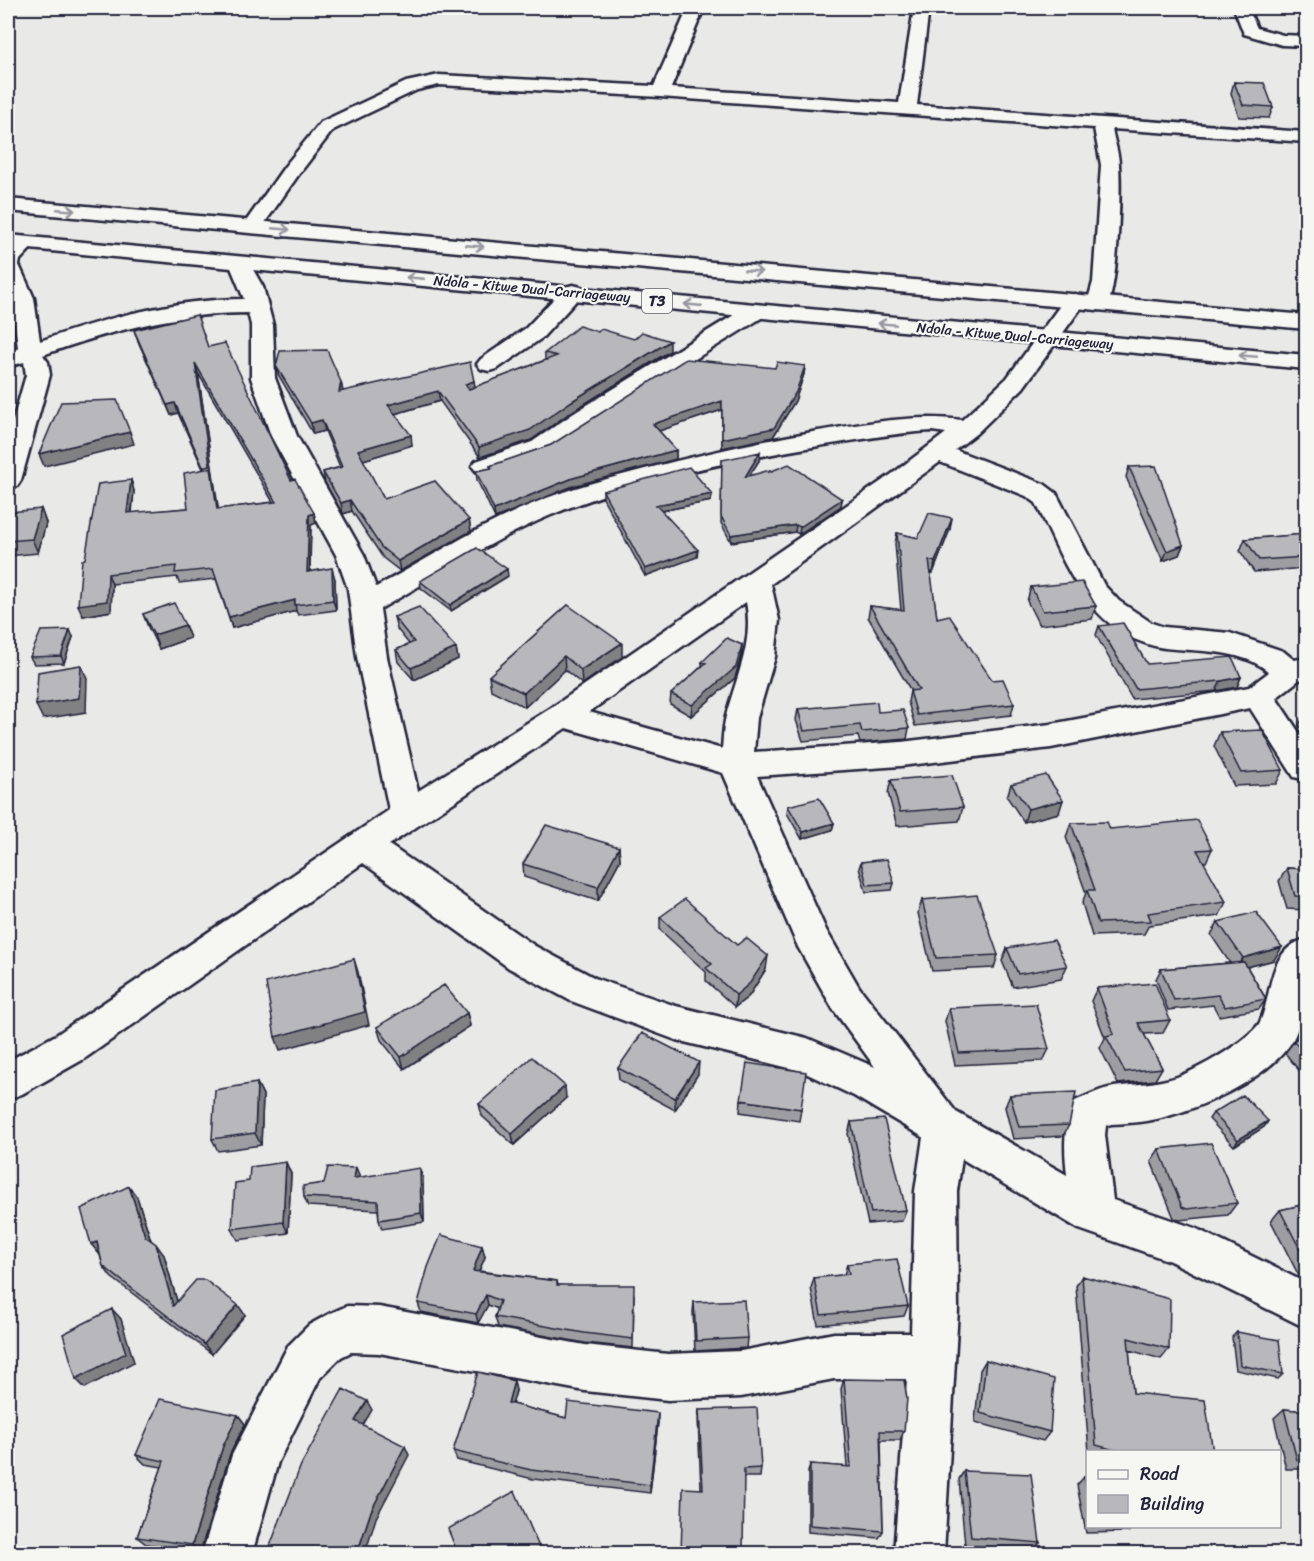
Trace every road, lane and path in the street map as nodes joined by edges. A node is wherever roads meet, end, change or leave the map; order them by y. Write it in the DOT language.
graph roads {
  1 [pos="696,8"];
  2 [pos="922,8"];
  3 [pos="1241,8"];
  4 [pos="1306,41"];
  5 [pos="660,92"];
  6 [pos="907,110"];
  7 [pos="1102,124"];
  8 [pos="1306,137"];
  9 [pos="8,205"];
  10 [pos="252,227"];
  11 [pos="17,242"];
  12 [pos="240,263"];
  13 [pos="573,292"];
  14 [pos="1075,301"];
  15 [pos="1098,303"];
  16 [pos="257,306"];
  17 [pos="755,312"];
  18 [pos="1306,322"];
  19 [pos="1049,339"];
  20 [pos="30,352"];
  21 [pos="8,360"];
  22 [pos="1306,362"];
  23 [pos="489,364"];
  24 [pos="968,428"];
  25 [pos="937,452"];
  26 [pos="485,466"];
  27 [pos="8,480"];
  28 [pos="756,582"];
  29 [pos="363,606"];
  30 [pos="1298,670"];
  31 [pos="1258,696"];
  32 [pos="562,716"];
  33 [pos="736,765"];
  34 [pos="1306,768"];
  35 [pos="407,815"];
  36 [pos="363,845"];
  37 [pos="1306,954"];
  38 [pos="8,1081"];
  39 [pos="945,1130"];
  40 [pos="1094,1214"];
  41 [pos="1306,1306"];
  42 [pos="932,1356"];
  43 [pos="227,1554"];
  44 [pos="919,1554"];
  1 -- 5 [label="main road"];
  2 -- 6 [label="main road"];
  3 -- 4 [label="main road"];
  5 -- 6 [label="main road"];
  5 -- 10 [label="main road"];
  6 -- 7 [label="main road"];
  7 -- 8 [label="main road"];
  7 -- 15 [label="main road"];
  9 -- 10 [label="main road, one-way"];
  10 -- 14 [label="main road, one-way"];
  11 -- 12 [label="main road, Ndola - Kitwe Dual-Carriageway / T3"];
  11 -- 20 [label="main road"];
  13 -- 12 [label="main road, Ndola - Kitwe Dual-Carriageway / T3, one-way"];
  12 -- 16 [label="main road"];
  17 -- 13 [label="main road, Ndola - Kitwe Dual-Carriageway / T3, one-way"];
  13 -- 23 [label="main road"];
  14 -- 15 [label="main road"];
  14 -- 19 [label="main road"];
  15 -- 18 [label="main road"];
  16 -- 20 [label="main road"];
  16 -- 29 [label="main road"];
  19 -- 17 [label="main road, Ndola - Kitwe Dual-Carriageway / T3, one-way"];
  17 -- 26 [label="main road"];
  22 -- 19 [label="main road, Ndola - Kitwe Dual-Carriageway / T3, one-way"];
  19 -- 24 [label="main road"];
  20 -- 21 [label="main road"];
  20 -- 27 [label="main road"];
  24 -- 25 [label="main road"];
  24 -- 29 [label="main road"];
  25 -- 28 [label="main road"];
  25 -- 30 [label="main road"];
  28 -- 32 [label="main road"];
  28 -- 33 [label="main road"];
  29 -- 35 [label="main road"];
  30 -- 31 [label="main road"];
  31 -- 33 [label="main road"];
  31 -- 34 [label="main road"];
  32 -- 33 [label="main road"];
  32 -- 35 [label="main road"];
  33 -- 39 [label="main road"];
  35 -- 36 [label="main road"];
  36 -- 38 [label="main road"];
  36 -- 39 [label="main road"];
  37 -- 40 [label="main road"];
  39 -- 40 [label="main road"];
  39 -- 42 [label="main road"];
  40 -- 41 [label="main road"];
  42 -- 43 [label="main road"];
  42 -- 44 [label="main road"];
}
